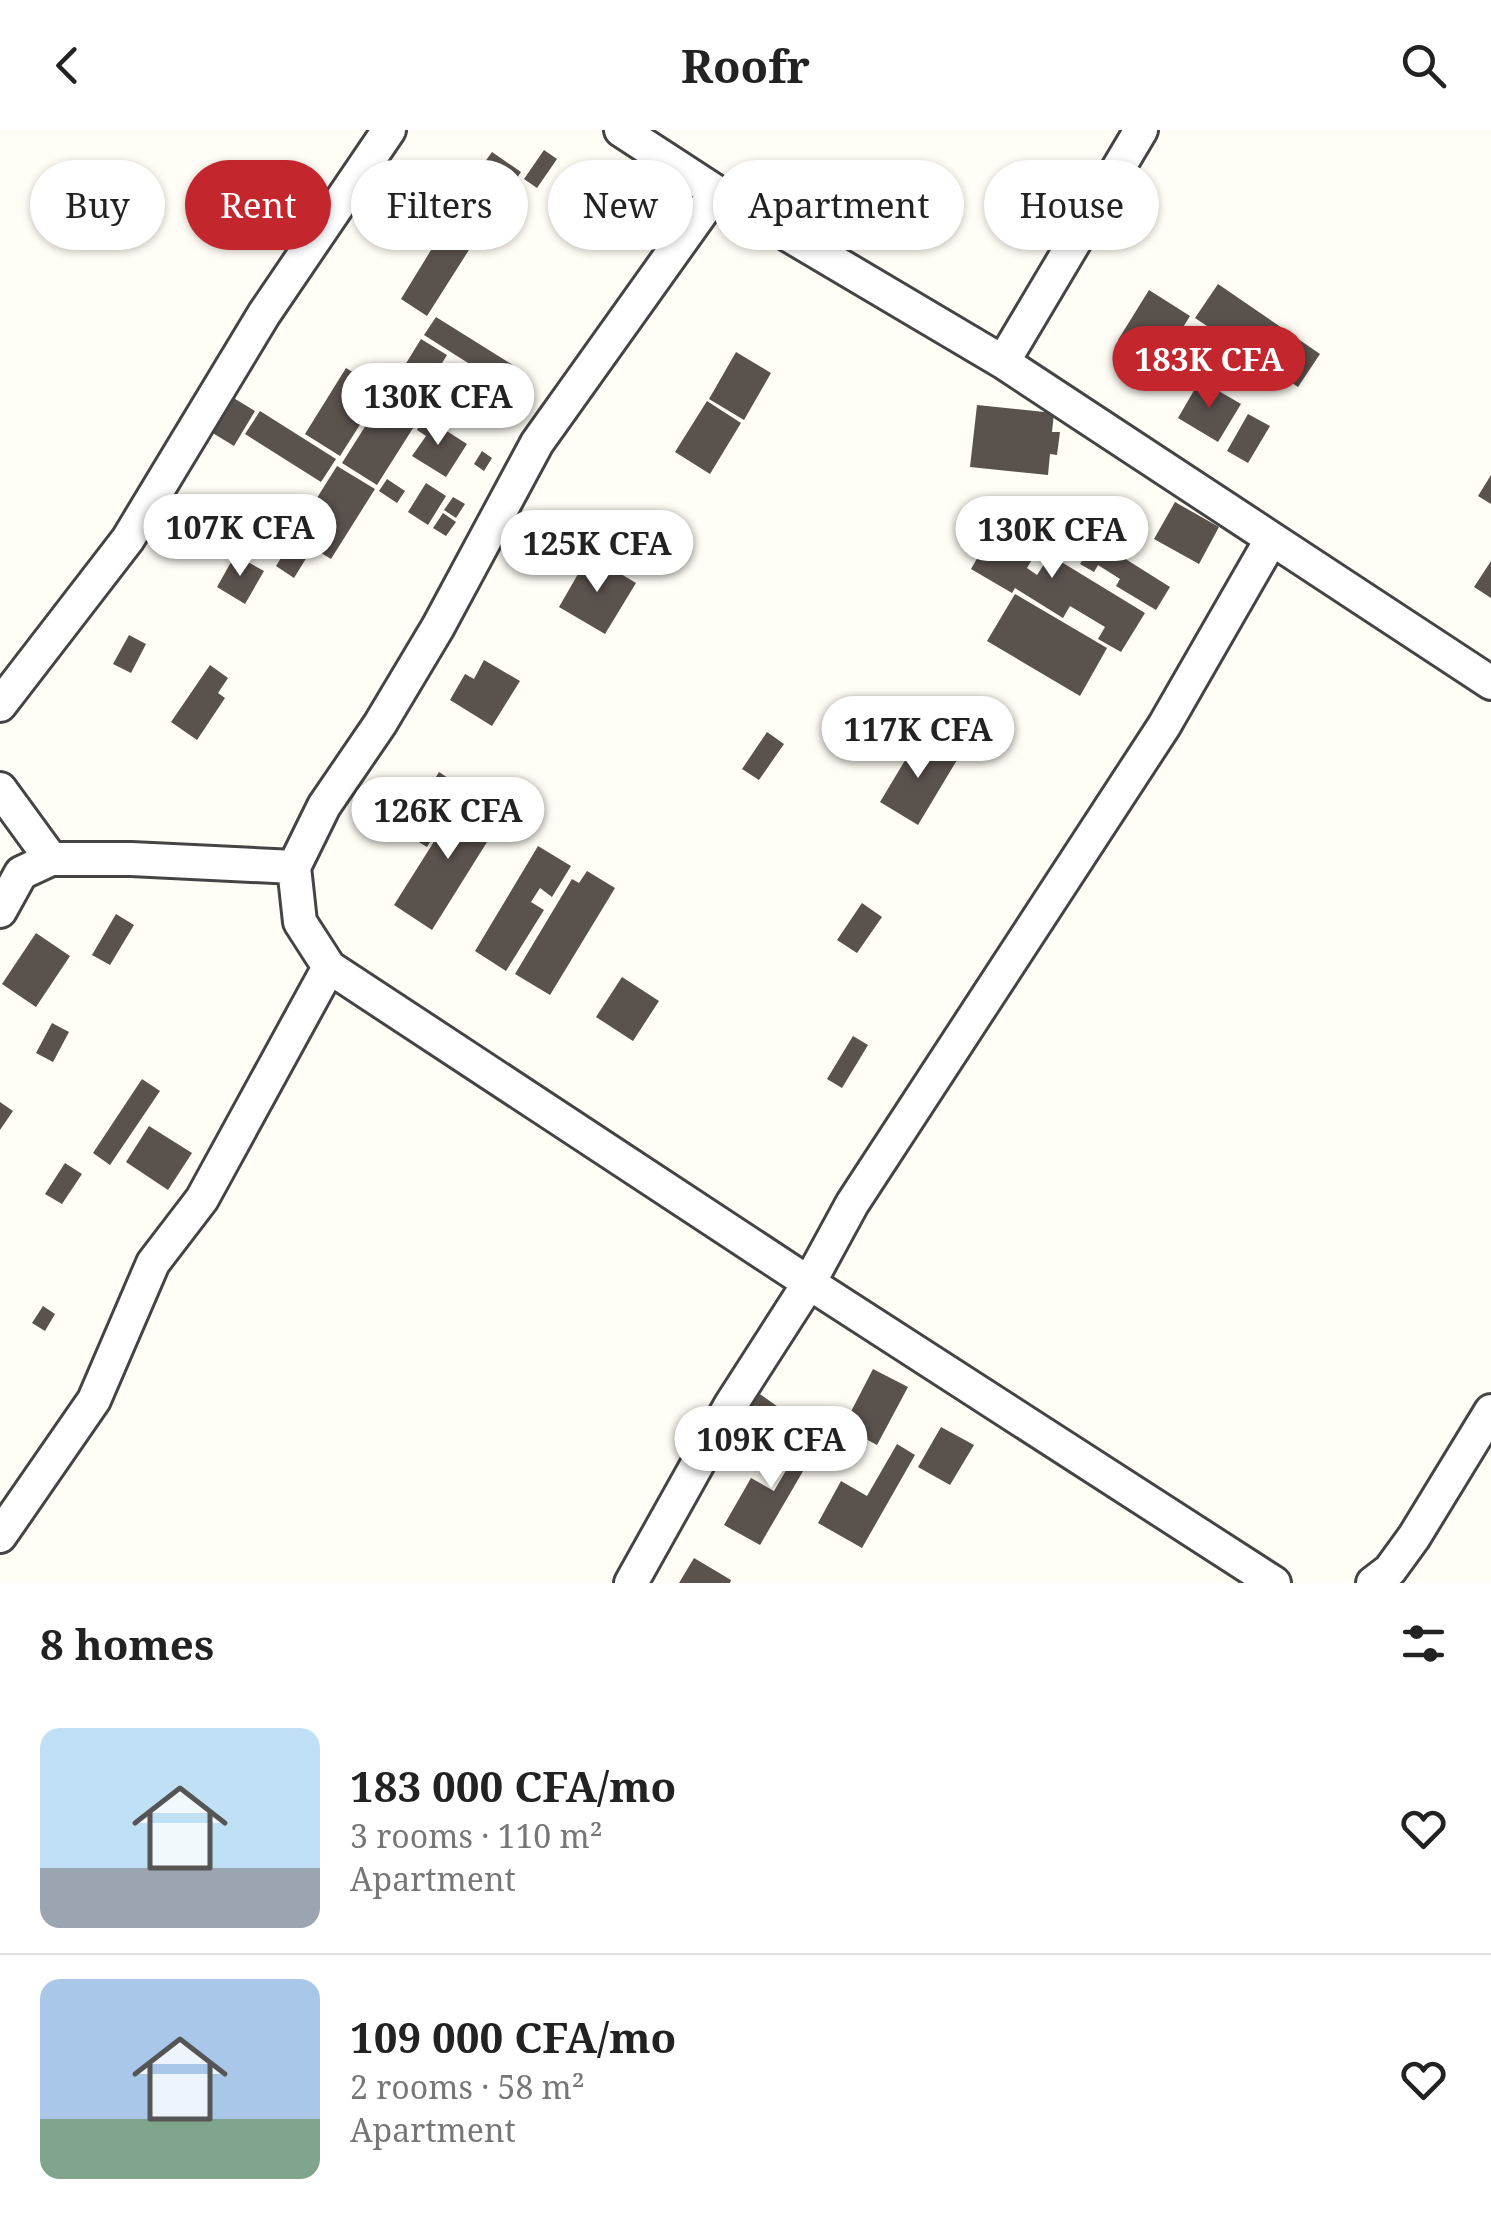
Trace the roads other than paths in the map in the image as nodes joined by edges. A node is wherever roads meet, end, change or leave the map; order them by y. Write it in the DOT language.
graph roads {
  1 [pos="390,130"];
  2 [pos="621,130"];
  3 [pos="1141,130"];
  4 [pos="713,190"];
  5 [pos="713,196"];
  6 [pos="814,250"];
  7 [pos="1003,362"];
  8 [pos="1272,540"];
  9 [pos="1491,683"];
  10 [pos="0,706"];
  11 [pos="0,789"];
  12 [pos="52,859"];
  13 [pos="294,867"];
  14 [pos="0,911"];
  15 [pos="329,967"];
  16 [pos="809,1283"];
  17 [pos="1491,1411"];
  18 [pos="0,1536"];
  19 [pos="632,1583"];
  20 [pos="1274,1583"];
  21 [pos="1373,1583"];
  1 -- 10 [label="street"];
  2 -- 4 [label="street"];
  3 -- 7 [label="street"];
  5 -- 13 [label="street"];
  6 -- 7 [label="street"];
  7 -- 8 [label="street"];
  8 -- 9 [label="street"];
  8 -- 16 [label="street"];
  11 -- 12 [label="street"];
  12 -- 13 [label="street"];
  12 -- 14 [label="street"];
  13 -- 15 [label="street"];
  15 -- 16 [label="street"];
  15 -- 18 [label="street"];
  16 -- 19 [label="street"];
  16 -- 20 [label="street"];
  17 -- 21 [label="street"];
}
